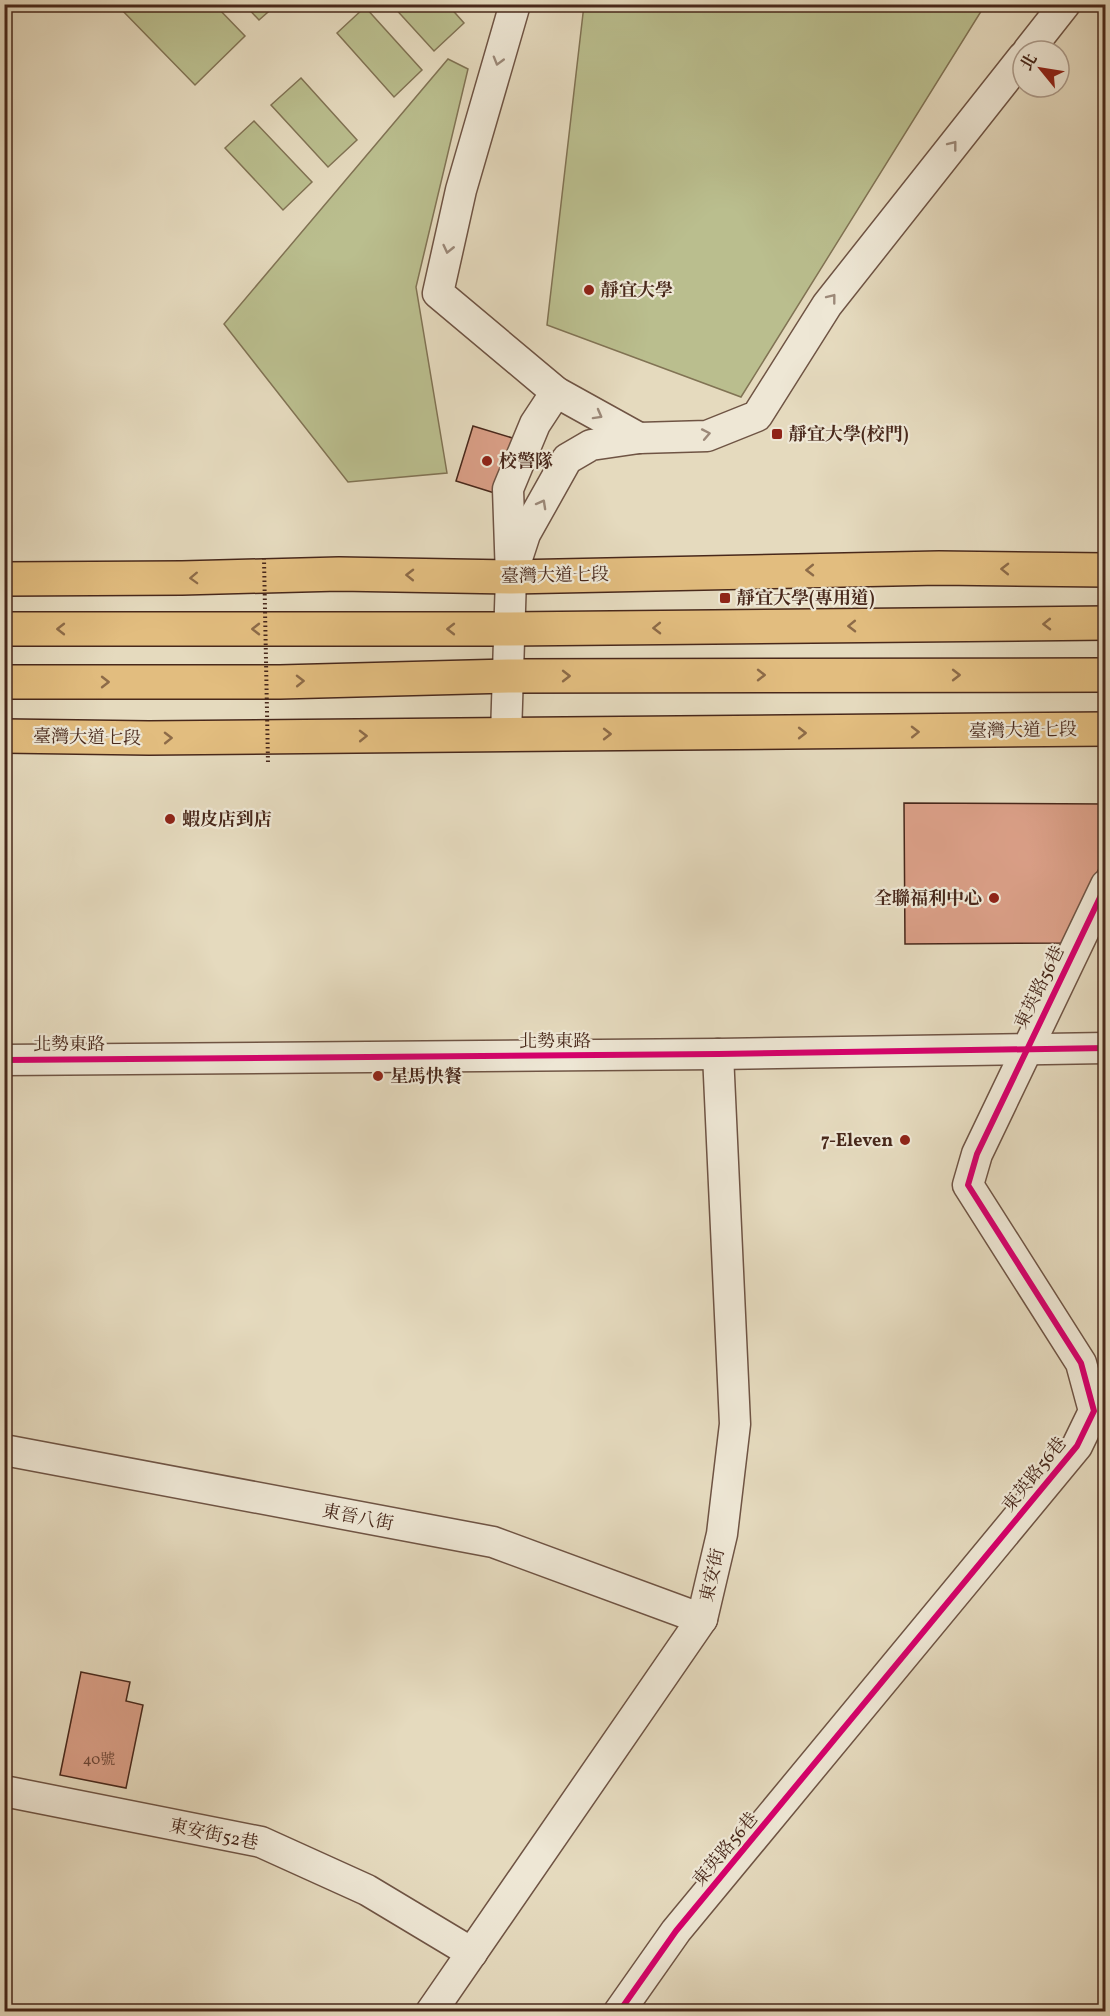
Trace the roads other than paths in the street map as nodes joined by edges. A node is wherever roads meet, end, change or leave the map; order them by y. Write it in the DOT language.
graph roads {
  1 [pos="515,4"];
  2 [pos="1065,4"];
  3 [pos="1037,39"];
  4 [pos="1011,72"];
  5 [pos="556,392"];
  6 [pos="639,438"];
  7 [pos="1106,570"];
  8 [pos="511,577"];
  9 [pos="4,579"];
  10 [pos="1106,624"];
  11 [pos="4,629"];
  12 [pos="509,629"];
  13 [pos="1106,675"];
  14 [pos="508,676"];
  15 [pos="4,682"];
  16 [pos="1106,729"];
  17 [pos="507,735"];
  18 [pos="4,736"];
  19 [pos="1106,885"];
  20 [pos="1026,1048"];
  21 [pos="1106,1048"];
  22 [pos="718,1054"];
  23 [pos="4,1060"];
  24 [pos="4,1450"];
  25 [pos="702,1619"];
  26 [pos="4,1791"];
  27 [pos="472,1953"];
  28 [pos="431,2012"];
  29 [pos="619,2012"];
  1 -- 5 [label="street, one-way"];
  2 -- 3 [label="street"];
  6 -- 4 [label="street, one-way"];
  5 -- 6 [label="street, one-way"];
  5 -- 8 [label="street"];
  8 -- 6 [label="street, one-way"];
  7 -- 8 [label="main road, 臺灣大道七段, one-way"];
  8 -- 9 [label="main road, 臺灣大道七段, one-way"];
  8 -- 12 [label="street"];
  10 -- 12 [label="main road, one-way"];
  12 -- 11 [label="main road, one-way"];
  12 -- 14 [label="street"];
  14 -- 13 [label="main road, one-way"];
  15 -- 14 [label="main road, one-way"];
  14 -- 17 [label="street"];
  17 -- 16 [label="main road, 臺灣大道七段, one-way"];
  18 -- 17 [label="main road, 臺灣大道七段, one-way"];
  19 -- 20 [label="street, 東英路56巷"];
  20 -- 21 [label="street, 北勢東路"];
  20 -- 22 [label="street, 北勢東路"];
  20 -- 29 [label="street, 東英路56巷"];
  22 -- 23 [label="street, 北勢東路"];
  22 -- 25 [label="street, 東安街"];
  24 -- 25 [label="street, 東晉八街"];
  25 -- 27 [label="street, 東安街"];
  26 -- 27 [label="street, 東安街52巷"];
  27 -- 28 [label="street, 東安街"];
}
